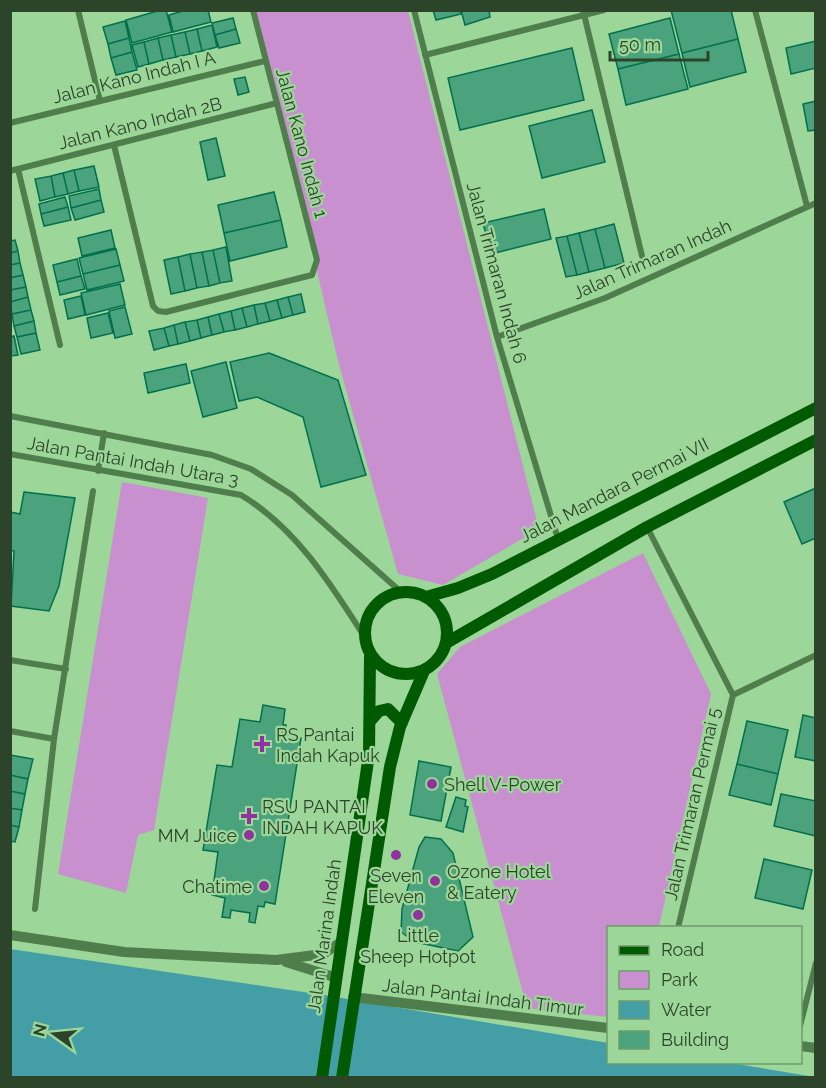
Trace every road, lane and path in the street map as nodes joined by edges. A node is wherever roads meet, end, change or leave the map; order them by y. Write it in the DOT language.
graph roads {
  1 [pos="78,10"];
  2 [pos="253,10"];
  3 [pos="414,10"];
  4 [pos="604,10"];
  5 [pos="755,10"];
  6 [pos="584,13"];
  7 [pos="424,55"];
  8 [pos="265,61"];
  9 [pos="100,101"];
  10 [pos="277,103"];
  11 [pos="10,123"];
  12 [pos="114,144"];
  13 [pos="18,169"];
  14 [pos="10,171"];
  15 [pos="816,203"];
  16 [pos="807,206"];
  17 [pos="642,256"];
  18 [pos="497,337"];
  19 [pos="60,345"];
  20 [pos="816,408"];
  21 [pos="10,416"];
  22 [pos="104,433"];
  23 [pos="816,440"];
  24 [pos="10,454"];
  25 [pos="98,471"];
  26 [pos="93,491"];
  27 [pos="647,528"];
  28 [pos="559,540"];
  29 [pos="401,592"];
  30 [pos="426,597"];
  31 [pos="364,636"];
  32 [pos="446,643"];
  33 [pos="816,655"];
  34 [pos="370,656"];
  35 [pos="10,660"];
  36 [pos="66,669"];
  37 [pos="424,671"];
  38 [pos="733,695"];
  39 [pos="371,720"];
  40 [pos="402,723"];
  41 [pos="10,731"];
  42 [pos="54,739"];
  43 [pos="35,909"];
  44 [pos="678,926"];
  45 [pos="10,935"];
  46 [pos="341,942"];
  47 [pos="280,960"];
  48 [pos="816,963"];
  49 [pos="337,978"];
  50 [pos="353,998"];
  51 [pos="802,1022"];
  52 [pos="607,1028"];
  53 [pos="322,1077"];
  54 [pos="342,1077"];
  1 -- 9 [label="street"];
  2 -- 8 [label="street, Jalan Kano Indah 1"];
  3 -- 7 [label="street, Jalan Trimaran Indah 6"];
  4 -- 6 [label="street"];
  5 -- 16 [label="street"];
  6 -- 7 [label="street"];
  6 -- 17 [label="street"];
  7 -- 18 [label="street, Jalan Trimaran Indah 6"];
  8 -- 9 [label="street, Jalan Kano Indah I A"];
  8 -- 10 [label="street, Jalan Kano Indah 1"];
  9 -- 11 [label="street, Jalan Kano Indah I A"];
  10 -- 12 [label="street, Jalan Kano Indah 2B"];
  10 -- 12 [label="street, Jalan Kano Indah 1"];
  12 -- 13 [label="street, Jalan Kano Indah 2B"];
  13 -- 14 [label="street, Jalan Kano Indah 2B"];
  13 -- 19 [label="street"];
  15 -- 16 [label="street, Jalan Trimaran Indah"];
  16 -- 18 [label="street, Jalan Trimaran Indah"];
  18 -- 28 [label="street, Jalan Trimaran Indah 6"];
  20 -- 28 [label="main road, Jalan Mandara Permai VII"];
  21 -- 22 [label="street, Jalan Pantai Indah Utara 3"];
  22 -- 25 [label="street"];
  22 -- 29 [label="street, Jalan Pantai Indah Utara 3"];
  23 -- 27 [label="main road"];
  24 -- 25 [label="street, Jalan Pantai Indah Utara 3"];
  25 -- 31 [label="street, Jalan Pantai Indah Utara 3"];
  26 -- 36 [label="street"];
  27 -- 32 [label="main road"];
  27 -- 38 [label="street, Jalan Trimaran Permai 5"];
  28 -- 30 [label="main road, Jalan Mandara Permai VII"];
  29 -- 30 [label="main road"];
  29 -- 31 [label="main road"];
  30 -- 32 [label="main road"];
  31 -- 34 [label="main road"];
  32 -- 37 [label="main road"];
  33 -- 38 [label="street"];
  34 -- 37 [label="main road"];
  34 -- 39 [label="main road, Jalan Marina Indah"];
  35 -- 36 [label="street"];
  36 -- 42 [label="street"];
  37 -- 40 [label="main road, Jalan Marina Indah"];
  38 -- 44 [label="street, Jalan Trimaran Permai 5"];
  39 -- 40 [label="main road"];
  39 -- 46 [label="main road, Jalan Marina Indah"];
  40 -- 50 [label="main road, Jalan Marina Indah"];
  41 -- 42 [label="street"];
  42 -- 43 [label="street"];
  45 -- 47 [label="street"];
  46 -- 47 [label="street"];
  46 -- 49 [label="main road, Jalan Marina Indah"];
  47 -- 49 [label="street"];
  48 -- 51 [label="street"];
  49 -- 53 [label="main road, Jalan Marina Indah"];
  50 -- 52 [label="street, Jalan Pantai Indah Timur"];
  50 -- 54 [label="main road, Jalan Marina Indah"];
}
